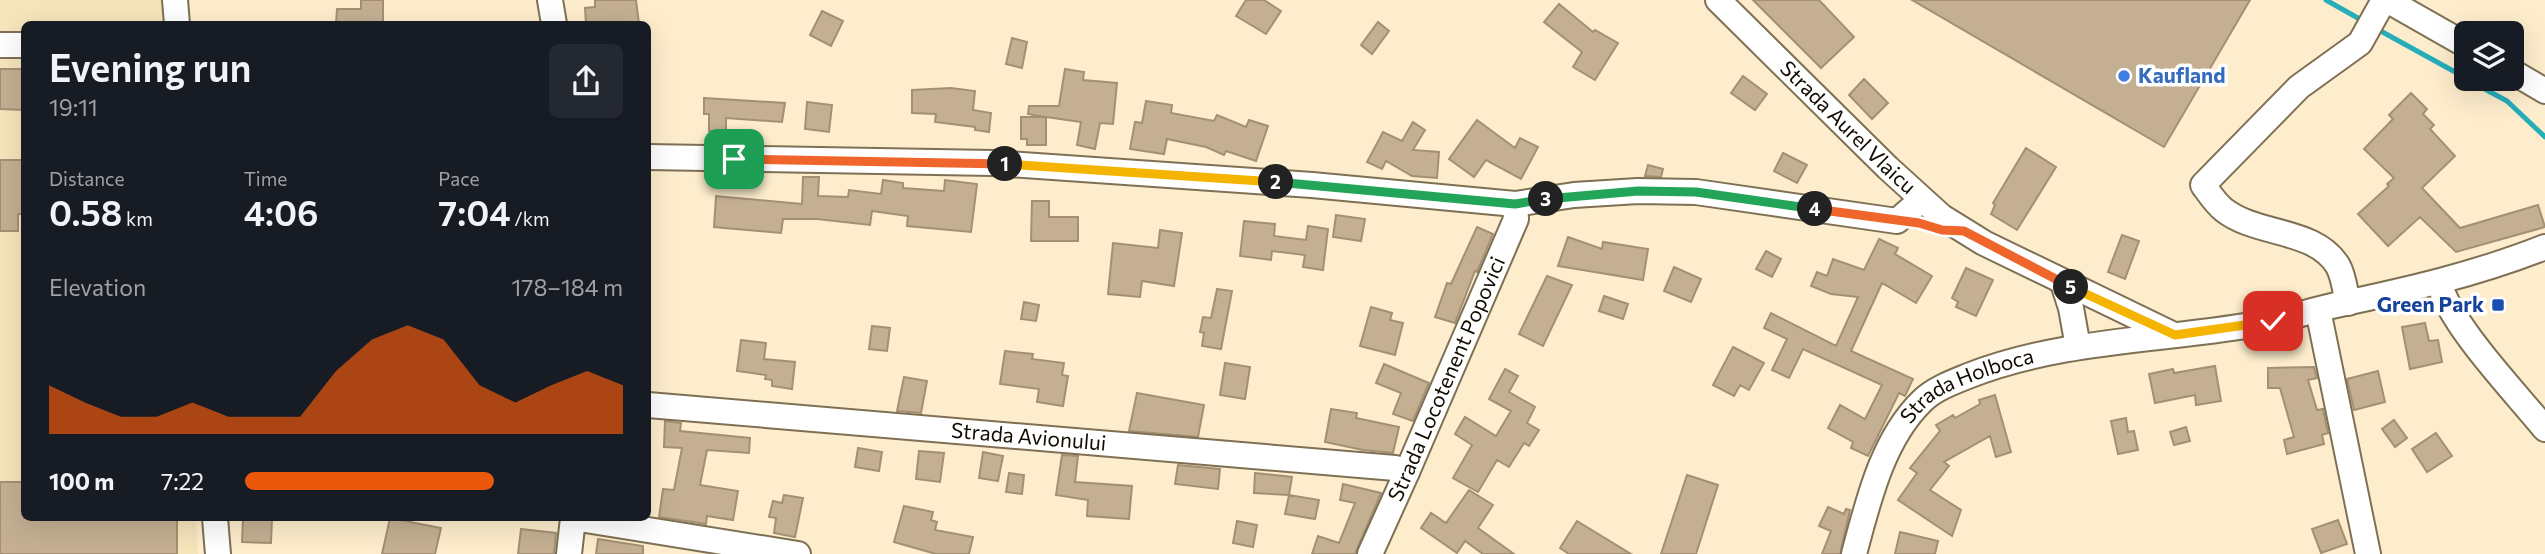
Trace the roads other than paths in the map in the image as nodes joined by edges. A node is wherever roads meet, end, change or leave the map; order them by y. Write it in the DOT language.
graph roads {
  1 [pos="175,0"];
  2 [pos="550,0"];
  3 [pos="1718,0"];
  4 [pos="2382,5"];
  5 [pos="177,21"];
  6 [pos="554,21"];
  7 [pos="2454,39"];
  8 [pos="0,45"];
  9 [pos="21,45"];
  10 [pos="2524,79"];
  11 [pos="2545,91"];
  12 [pos="651,157"];
  13 [pos="1893,173"];
  14 [pos="1921,200"];
  15 [pos="1515,204"];
  16 [pos="1891,220"];
  17 [pos="1964,231"];
  18 [pos="2545,247"];
  19 [pos="2439,282"];
  20 [pos="2063,283"];
  21 [pos="2348,303"];
  22 [pos="2318,310"];
  23 [pos="2175,335"];
  24 [pos="2078,347"];
  25 [pos="651,405"];
  26 [pos="2545,429"];
  27 [pos="1407,472"];
  28 [pos="215,521"];
  29 [pos="573,521"];
  30 [pos="592,521"];
  31 [pos="218,554"];
  32 [pos="569,554"];
  33 [pos="798,554"];
  34 [pos="1370,554"];
  35 [pos="1854,554"];
  36 [pos="2368,554"];
  1 -- 5 [label="street"];
  2 -- 6 [label="street"];
  3 -- 13 [label="street, Strada Aurel Vlaicu"];
  4 -- 7 [label="street"];
  4 -- 21 [label="street"];
  8 -- 9 [label="street"];
  10 -- 11 [label="street"];
  12 -- 15 [label="street"];
  13 -- 14 [label="street, Strada Aurel Vlaicu"];
  13 -- 16 [label="street"];
  14 -- 16 [label="street"];
  14 -- 17 [label="street, Strada Aurel Vlaicu"];
  15 -- 16 [label="street"];
  15 -- 27 [label="street, Strada Locotenent Popovici"];
  16 -- 17 [label="street"];
  17 -- 20 [label="street, Strada Aurel Vlaicu"];
  18 -- 19 [label="street, Strada Holboca"];
  19 -- 21 [label="street, Strada Holboca"];
  19 -- 26 [label="street"];
  20 -- 23 [label="street, Strada Aurel Vlaicu"];
  20 -- 24 [label="street"];
  21 -- 22 [label="street, Strada Holboca"];
  22 -- 23 [label="street, Strada Holboca"];
  22 -- 36 [label="street"];
  23 -- 24 [label="street, Strada Holboca"];
  24 -- 35 [label="street, Strada Holboca"];
  25 -- 27 [label="street, Strada Avionului"];
  27 -- 34 [label="street, Strada Locotenent Popovici"];
  28 -- 31 [label="street"];
  29 -- 32 [label="street"];
  30 -- 33 [label="street"];
}
